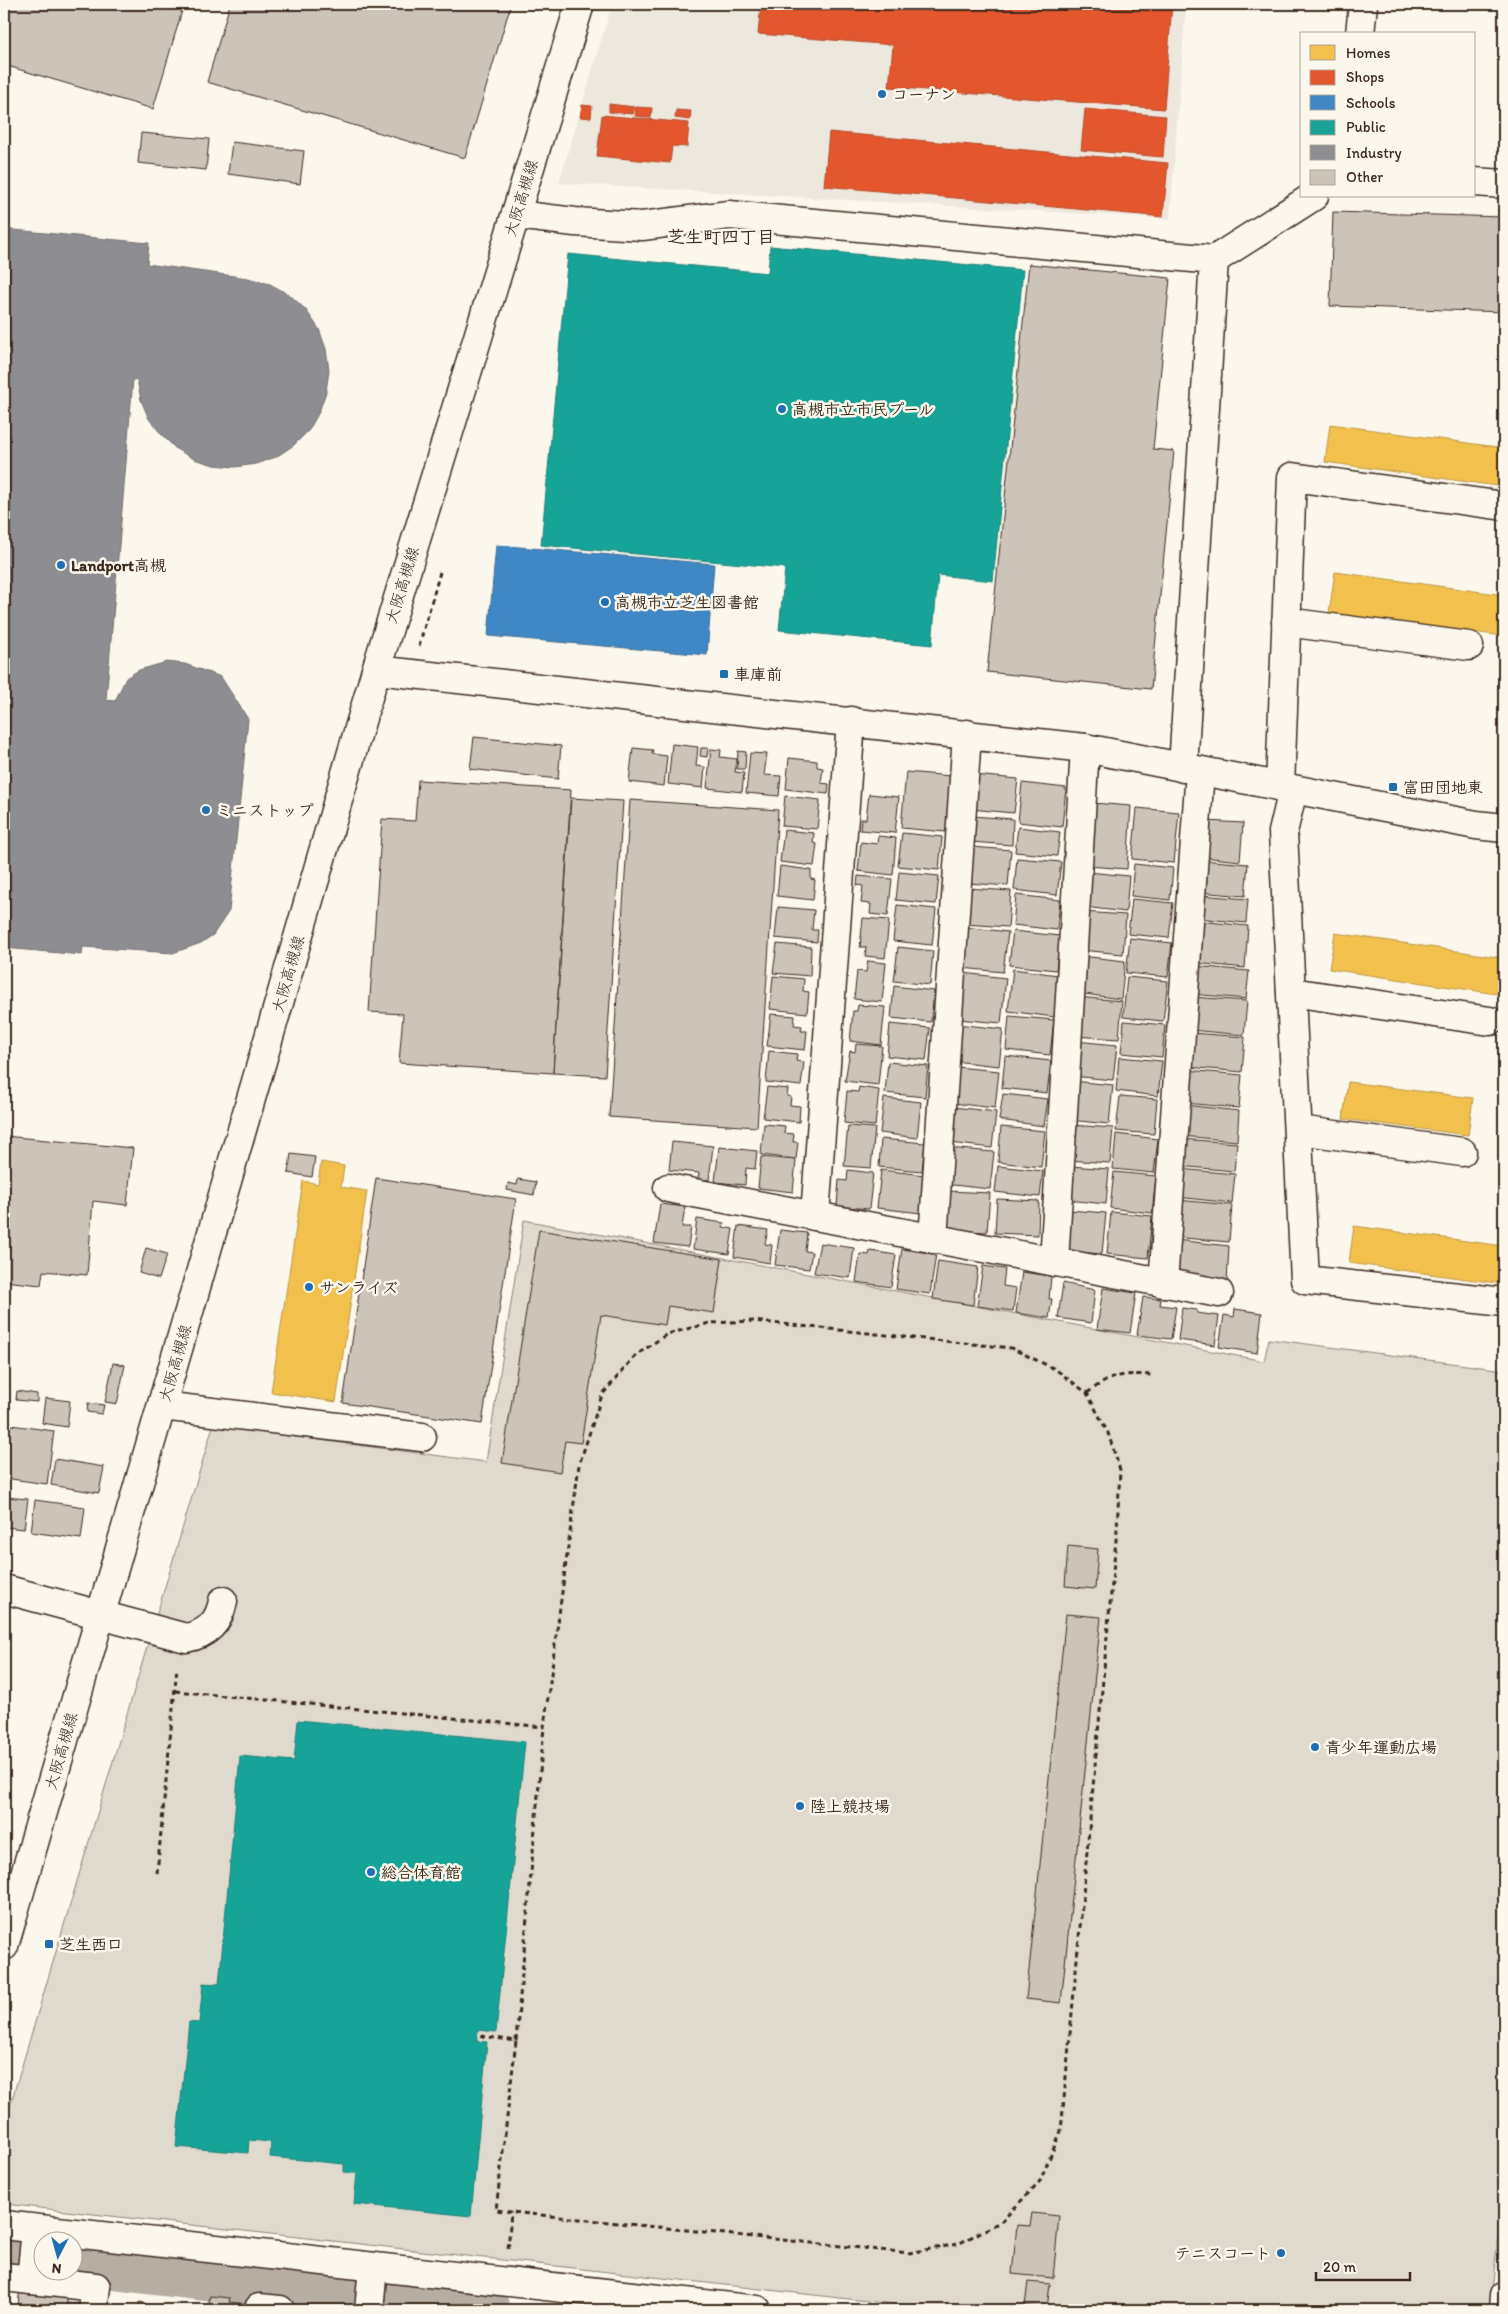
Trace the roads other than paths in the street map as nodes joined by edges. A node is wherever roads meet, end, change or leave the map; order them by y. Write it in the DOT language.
graph roads {
  1 [pos="580,4"];
  2 [pos="1363,4"];
  3 [pos="1360,32"];
  4 [pos="1476,182"];
  5 [pos="1504,184"];
  6 [pos="1311,198"];
  7 [pos="516,215"];
  8 [pos="1214,260"];
  9 [pos="1504,506"];
  10 [pos="1286,622"];
  11 [pos="1469,646"];
  12 [pos="376,670"];
  13 [pos="851,721"];
  14 [pos="967,734"];
  15 [pos="1085,748"];
  16 [pos="1191,769"];
  17 [pos="1286,789"];
  18 [pos="1504,828"];
  19 [pos="1291,992"];
  20 [pos="1490,1021"];
  21 [pos="1298,1130"];
  22 [pos="1462,1152"];
  23 [pos="668,1188"];
  24 [pos="815,1216"];
  25 [pos="933,1239"];
  26 [pos="1054,1262"];
  27 [pos="1163,1283"];
  28 [pos="1219,1294"];
  29 [pos="1504,1302"];
  30 [pos="162,1406"];
  31 [pos="422,1437"];
  32 [pos="4,1589"];
  33 [pos="223,1601"];
  34 [pos="101,1615"];
  35 [pos="4,1946"];
  36 [pos="4,2225"];
  37 [pos="36,2229"];
  38 [pos="4,2277"];
  39 [pos="31,2280"];
  40 [pos="371,2292"];
  41 [pos="1504,2296"];
  42 [pos="93,2310"];
  43 [pos="258,2310"];
  44 [pos="280,2310"];
  45 [pos="757,2310"];
  46 [pos="1503,2310"];
  1 -- 7 [label="street, 大阪高槻線"];
  2 -- 3 [label="street"];
  4 -- 5 [label="street"];
  6 -- 8 [label="street"];
  7 -- 8 [label="street"];
  7 -- 12 [label="street, 大阪高槻線"];
  8 -- 16 [label="street"];
  9 -- 10 [label="street"];
  10 -- 11 [label="street"];
  10 -- 17 [label="street"];
  12 -- 13 [label="street"];
  12 -- 30 [label="street, 大阪高槻線"];
  13 -- 14 [label="street"];
  13 -- 24 [label="street"];
  14 -- 15 [label="street"];
  14 -- 25 [label="street"];
  15 -- 16 [label="street"];
  15 -- 26 [label="street"];
  16 -- 17 [label="street"];
  16 -- 27 [label="street"];
  17 -- 18 [label="street"];
  17 -- 19 [label="street"];
  19 -- 20 [label="street"];
  19 -- 21 [label="street"];
  21 -- 22 [label="street"];
  21 -- 29 [label="street"];
  23 -- 24 [label="street"];
  24 -- 25 [label="street"];
  25 -- 26 [label="street"];
  26 -- 27 [label="street"];
  27 -- 28 [label="street"];
  30 -- 31 [label="street"];
  30 -- 34 [label="street, 大阪高槻線"];
  32 -- 34 [label="street"];
  33 -- 34 [label="street"];
  34 -- 35 [label="street, 大阪高槻線"];
  36 -- 37 [label="street"];
  37 -- 39 [label="street"];
  37 -- 40 [label="street"];
  38 -- 39 [label="street"];
  39 -- 42 [label="street"];
  40 -- 45 [label="street"];
  41 -- 46 [label="street"];
  43 -- 44 [label="street"];
}
